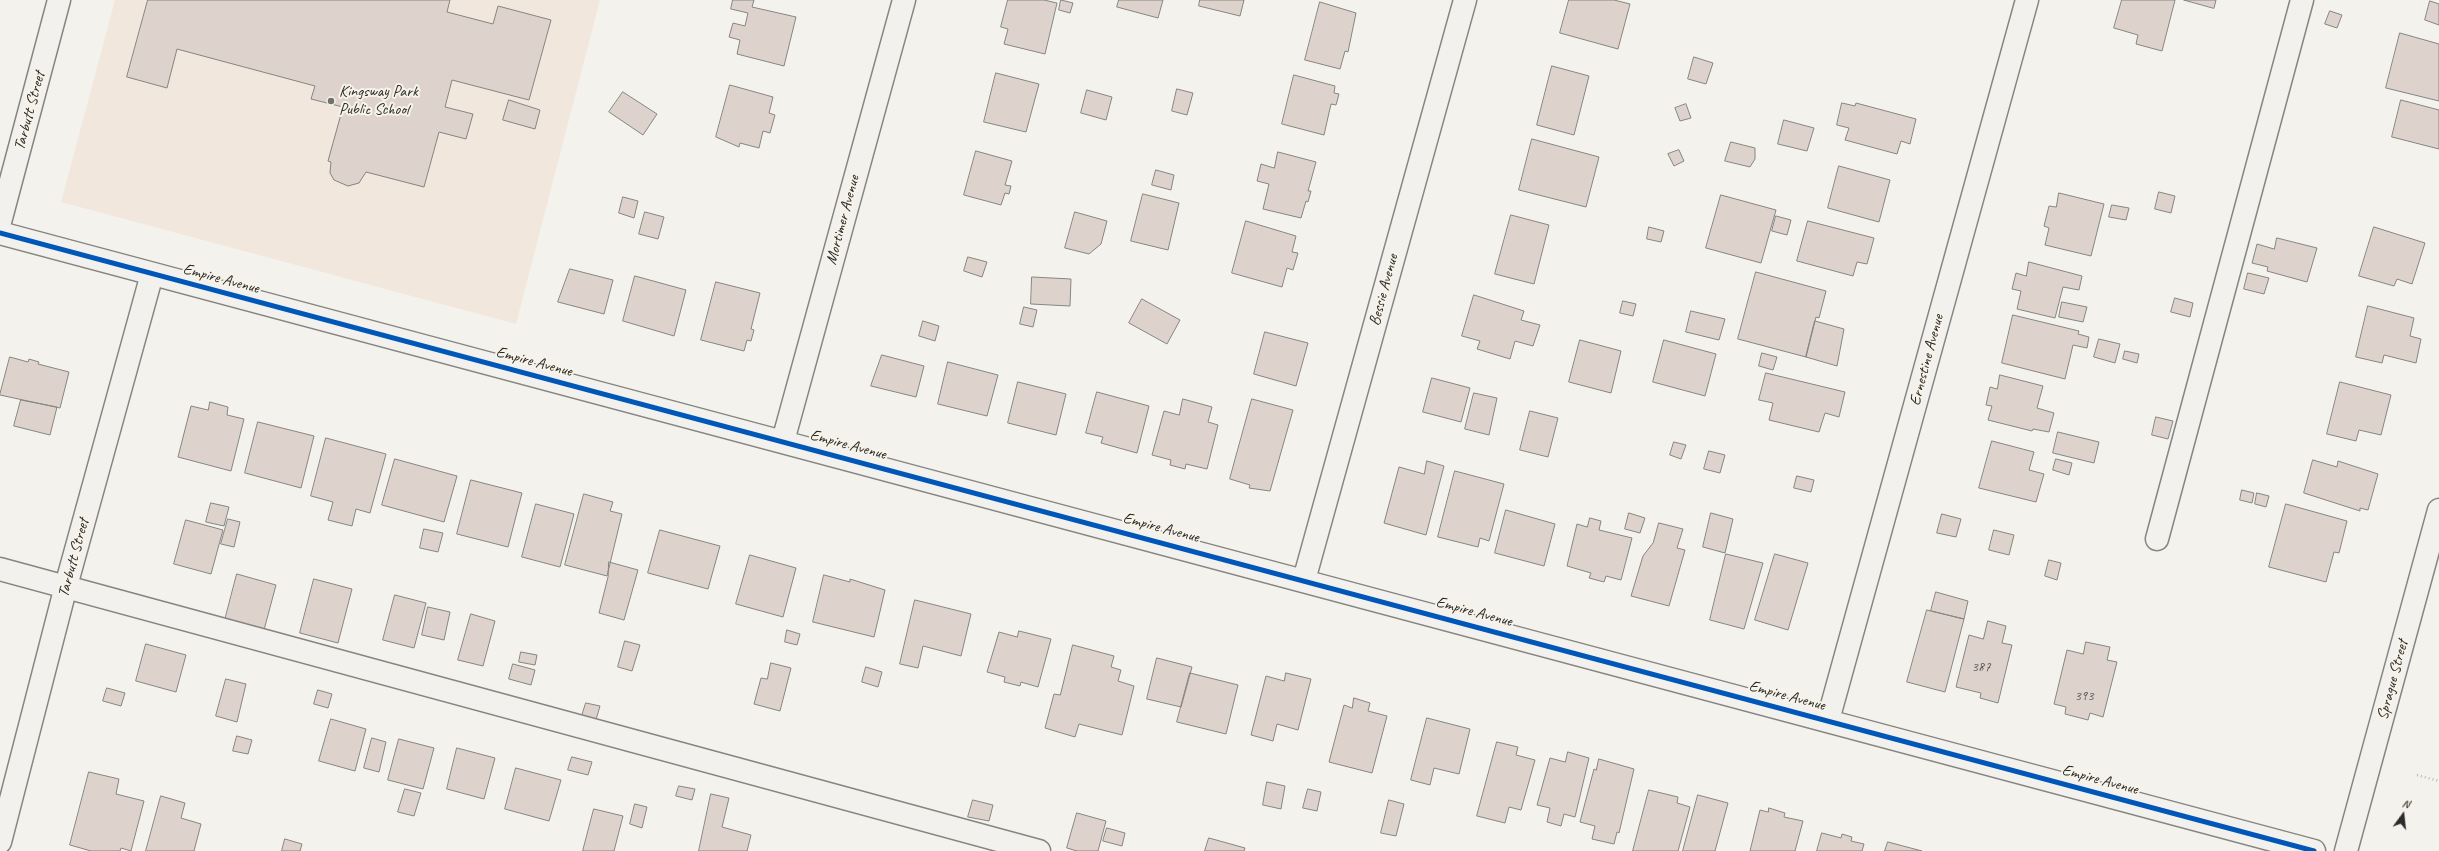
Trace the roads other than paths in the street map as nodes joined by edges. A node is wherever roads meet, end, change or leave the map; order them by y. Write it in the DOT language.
graph roads {
  1 [pos="59,0"];
  2 [pos="904,0"];
  3 [pos="1465,0"];
  4 [pos="2027,0"];
  5 [pos="2302,0"];
  6 [pos="0,222"];
  7 [pos="0,234"];
  8 [pos="152,274"];
  9 [pos="783,441"];
  10 [pos="2439,510"];
  11 [pos="2157,539"];
  12 [pos="0,569"];
  13 [pos="1304,580"];
  14 [pos="66,586"];
  15 [pos="1828,720"];
  16 [pos="0,842"];
  17 [pos="1039,851"];
  18 [pos="2314,851"];
  19 [pos="2346,851"];
  1 -- 6 [label="street, Tarbutt Street"];
  2 -- 9 [label="street, Mortimer Avenue"];
  3 -- 13 [label="street, Bessie Avenue"];
  4 -- 15 [label="street, Ernestine Avenue"];
  5 -- 11 [label="street"];
  7 -- 8 [label="street, Empire Avenue"];
  8 -- 9 [label="street, Empire Avenue"];
  8 -- 14 [label="street, Tarbutt Street"];
  9 -- 13 [label="street, Empire Avenue"];
  10 -- 19 [label="street, Sprague Street"];
  12 -- 14 [label="street"];
  13 -- 15 [label="street, Empire Avenue"];
  14 -- 16 [label="street, Tarbutt Street"];
  14 -- 17 [label="street"];
  15 -- 18 [label="street, Empire Avenue"];
}
